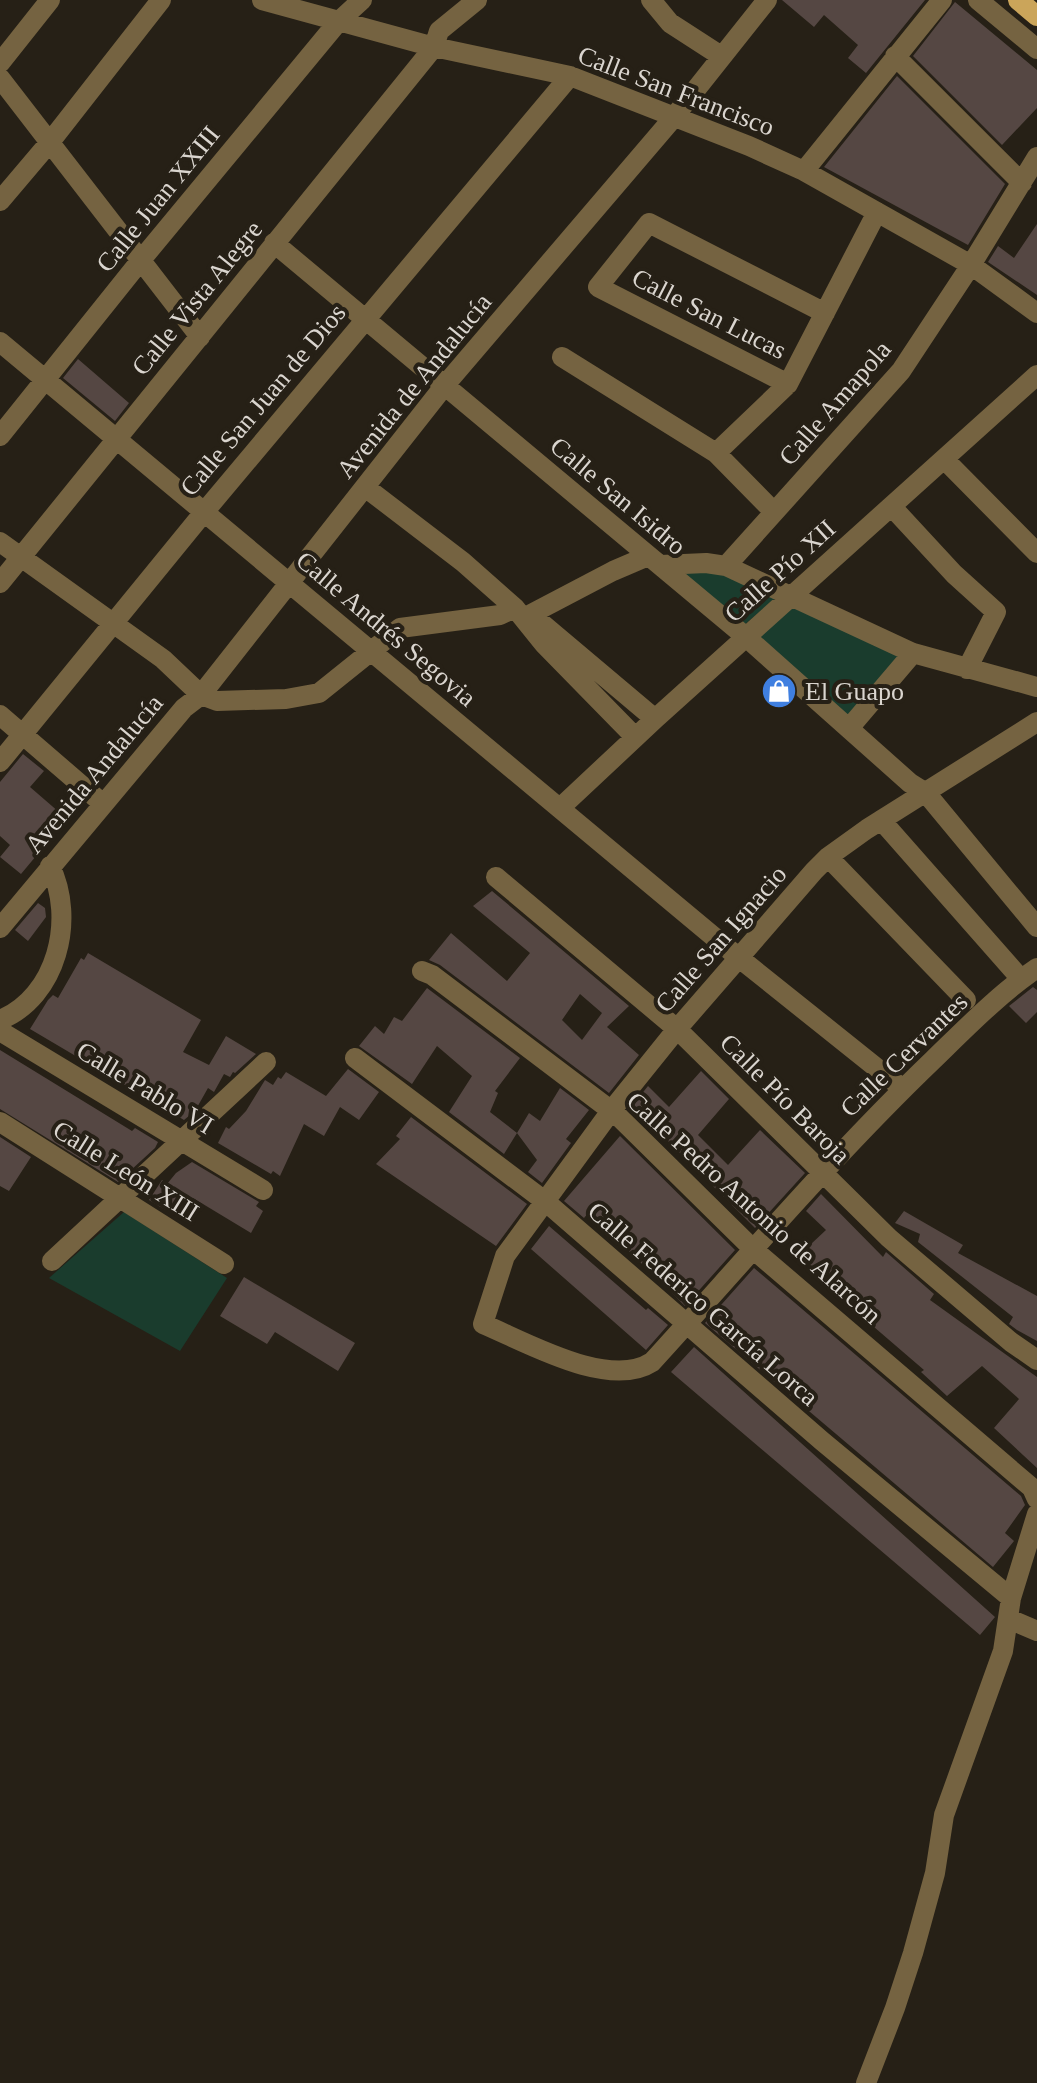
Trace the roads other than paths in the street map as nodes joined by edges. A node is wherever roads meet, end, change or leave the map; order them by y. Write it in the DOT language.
graph roads {
  1 [pos="50,0"];
  2 [pos="161,0"];
  3 [pos="262,0"];
  4 [pos="362,0"];
  5 [pos="477,0"];
  6 [pos="651,0"];
  7 [pos="767,0"];
  8 [pos="942,0"];
  9 [pos="978,0"];
  10 [pos="338,22"];
  11 [pos="434,47"];
  12 [pos="1037,49"];
  13 [pos="721,56"];
  14 [pos="895,56"];
  15 [pos="0,63"];
  16 [pos="570,76"];
  17 [pos="0,78"];
  18 [pos="674,117"];
  19 [pos="50,142"];
  20 [pos="1037,157"];
  21 [pos="804,171"];
  22 [pos="1022,183"];
  23 [pos="0,201"];
  24 [pos="877,212"];
  25 [pos="274,243"];
  26 [pos="141,260"];
  27 [pos="971,265"];
  28 [pos="825,313"];
  29 [pos="1037,313"];
  30 [pos="365,318"];
  31 [pos="200,337"];
  32 [pos="0,342"];
  33 [pos="562,357"];
  34 [pos="1037,375"];
  35 [pos="45,379"];
  36 [pos="788,384"];
  37 [pos="445,385"];
  38 [pos="0,436"];
  39 [pos="117,439"];
  40 [pos="716,453"];
  41 [pos="944,459"];
  42 [pos="365,487"];
  43 [pos="892,507"];
  44 [pos="205,511"];
  45 [pos="774,512"];
  46 [pos="0,542"];
  47 [pos="1037,553"];
  48 [pos="21,558"];
  49 [pos="654,560"];
  50 [pos="726,566"];
  51 [pos="288,581"];
  52 [pos="0,583"];
  53 [pos="792,596"];
  54 [pos="524,614"];
  55 [pos="113,623"];
  56 [pos="746,637"];
  57 [pos="371,651"];
  58 [pos="913,653"];
  59 [pos="967,669"];
  60 [pos="1037,687"];
  61 [pos="201,695"];
  62 [pos="0,715"];
  63 [pos="655,719"];
  64 [pos="1037,722"];
  65 [pos="850,727"];
  66 [pos="23,735"];
  67 [pos="635,737"];
  68 [pos="0,762"];
  69 [pos="926,793"];
  70 [pos="102,803"];
  71 [pos="560,808"];
  72 [pos="881,820"];
  73 [pos="828,857"];
  74 [pos="50,866"];
  75 [pos="496,877"];
  76 [pos="1037,927"];
  77 [pos="0,928"];
  78 [pos="738,957"];
  79 [pos="422,971"];
  80 [pos="1031,976"];
  81 [pos="966,1000"];
  82 [pos="0,1020"];
  83 [pos="677,1029"];
  84 [pos="0,1031"];
  85 [pos="355,1058"];
  86 [pos="266,1062"];
  87 [pos="903,1089"];
  88 [pos="611,1111"];
  89 [pos="0,1122"];
  90 [pos="182,1141"];
  91 [pos="823,1173"];
  92 [pos="263,1190"];
  93 [pos="120,1197"];
  94 [pos="546,1202"];
  95 [pos="754,1250"];
  96 [pos="52,1261"];
  97 [pos="224,1264"];
  98 [pos="686,1325"];
  99 [pos="1037,1360"];
  100 [pos="652,1362"];
  101 [pos="1037,1499"];
  102 [pos="1037,1514"];
  103 [pos="1011,1598"];
  104 [pos="1009,1619"];
  105 [pos="1037,1631"];
  106 [pos="866,2083"];
  1 -- 15 [label="street"];
  2 -- 19 [label="street"];
  3 -- 10 [label="street, Calle San Francisco"];
  4 -- 10 [label="street, Calle Juan XXIII"];
  5 -- 11 [label="street, Calle Vista Alegre"];
  6 -- 13 [label="street"];
  7 -- 13 [label="street"];
  8 -- 14 [label="street"];
  9 -- 12 [label="street"];
  10 -- 11 [label="street, Calle San Francisco"];
  10 -- 26 [label="street, Calle Juan XXIII"];
  11 -- 16 [label="street, Calle San Francisco"];
  11 -- 25 [label="street, Calle Vista Alegre"];
  13 -- 18 [label="street"];
  14 -- 21 [label="street"];
  14 -- 22 [label="street"];
  16 -- 18 [label="street, Calle San Francisco"];
  16 -- 30 [label="street, Calle San Juan de Dios"];
  17 -- 19 [label="street"];
  18 -- 21 [label="street, Calle San Francisco"];
  18 -- 37 [label="street, Avenida de Andalucía"];
  19 -- 23 [label="street"];
  19 -- 26 [label="street"];
  20 -- 22 [label="street, Calle Amapola"];
  21 -- 24 [label="street, Calle San Francisco"];
  22 -- 27 [label="street, Calle Amapola"];
  24 -- 27 [label="street, Calle San Francisco"];
  24 -- 28 [label="street"];
  25 -- 30 [label="street, Calle San Isidro"];
  25 -- 31 [label="street, Calle Vista Alegre"];
  26 -- 31 [label="street"];
  26 -- 35 [label="street, Calle Juan XXIII"];
  27 -- 29 [label="street, Calle San Francisco"];
  27 -- 45 [label="street, Calle Amapola"];
  28 -- 36 [label="street"];
  28 -- 36 [label="street, Calle San Lucas"];
  30 -- 37 [label="street, Calle San Isidro"];
  30 -- 44 [label="street, Calle San Juan de Dios"];
  31 -- 39 [label="street, Calle Vista Alegre"];
  32 -- 35 [label="street, Calle Andrés Segovia"];
  33 -- 40 [label="street"];
  34 -- 41 [label="street, Calle Pío XII"];
  35 -- 38 [label="street, Calle Juan XXIII"];
  35 -- 39 [label="street, Calle Andrés Segovia"];
  36 -- 40 [label="street"];
  37 -- 42 [label="street, Avenida de Andalucía"];
  37 -- 49 [label="street, Calle San Isidro"];
  39 -- 44 [label="street, Calle Andrés Segovia"];
  39 -- 48 [label="street, Calle Vista Alegre"];
  40 -- 45 [label="street"];
  41 -- 43 [label="street, Calle Pío XII"];
  41 -- 47 [label="street"];
  42 -- 51 [label="street, Avenida de Andalucía"];
  42 -- 54 [label="street"];
  43 -- 53 [label="street, Calle Pío XII"];
  43 -- 59 [label="street"];
  44 -- 51 [label="street, Calle Andrés Segovia"];
  44 -- 55 [label="street, Calle San Juan de Dios"];
  45 -- 50 [label="street, Calle Amapola"];
  46 -- 48 [label="street"];
  48 -- 52 [label="street, Calle Vista Alegre"];
  48 -- 55 [label="street"];
  49 -- 50 [label="street"];
  49 -- 54 [label="street"];
  49 -- 56 [label="street, Calle San Isidro"];
  50 -- 53 [label="street"];
  51 -- 57 [label="street, Calle Andrés Segovia"];
  51 -- 61 [label="street, Avenida de Andalucía"];
  53 -- 56 [label="street, Calle Pío XII"];
  53 -- 58 [label="street"];
  54 -- 57 [label="street"];
  54 -- 63 [label="street"];
  54 -- 67 [label="street"];
  55 -- 61 [label="street"];
  55 -- 66 [label="street, Calle San Juan de Dios"];
  56 -- 63 [label="street, Calle Pío XII"];
  56 -- 65 [label="street, Calle San Isidro"];
  57 -- 61 [label="street"];
  57 -- 71 [label="street, Calle Andrés Segovia"];
  58 -- 59 [label="street"];
  58 -- 65 [label="street"];
  59 -- 60 [label="street"];
  61 -- 70 [label="street, Avenida Andalucía"];
  62 -- 66 [label="street"];
  63 -- 67 [label="street, Calle Pío XII"];
  64 -- 69 [label="street, Calle San Ignacio"];
  65 -- 69 [label="street, Calle San Isidro"];
  66 -- 68 [label="street, Calle San Juan de Dios"];
  66 -- 70 [label="street"];
  67 -- 71 [label="street, Calle Pío XII"];
  69 -- 72 [label="street, Calle San Ignacio"];
  69 -- 76 [label="street, Calle San Isidro"];
  70 -- 74 [label="street, Avenida Andalucía"];
  71 -- 78 [label="street, Calle Andrés Segovia"];
  72 -- 73 [label="street, Calle San Ignacio"];
  72 -- 80 [label="street"];
  73 -- 78 [label="street, Calle San Ignacio"];
  73 -- 81 [label="street"];
  74 -- 77 [label="street, Avenida Andalucía"];
  74 -- 82 [label="street"];
  75 -- 83 [label="street, Calle Pío Baroja"];
  78 -- 83 [label="street, Calle San Ignacio"];
  78 -- 87 [label="street, Calle Andrés Segovia"];
  79 -- 88 [label="street, Calle Pedro Antonio de Alarcón"];
  80 -- 87 [label="street, Calle Cervantes"];
  83 -- 88 [label="street, Calle San Ignacio"];
  83 -- 91 [label="street, Calle Pío Baroja"];
  84 -- 90 [label="street, Calle Pablo VI"];
  85 -- 94 [label="street, Calle Federico García Lorca"];
  86 -- 90 [label="street"];
  87 -- 91 [label="street, Calle Cervantes"];
  88 -- 94 [label="street, Calle San Ignacio"];
  88 -- 95 [label="street, Calle Pedro Antonio de Alarcón"];
  89 -- 93 [label="street, Calle León XIII"];
  90 -- 92 [label="street, Calle Pablo VI"];
  90 -- 93 [label="street"];
  91 -- 95 [label="street, Calle Cervantes"];
  91 -- 99 [label="street, Calle Pío Baroja"];
  93 -- 96 [label="street"];
  93 -- 97 [label="street, Calle León XIII"];
  94 -- 98 [label="street, Calle Federico García Lorca"];
  94 -- 100 [label="street, Calle San Ignacio"];
  95 -- 98 [label="street, Calle Cervantes"];
  95 -- 101 [label="street, Calle Pedro Antonio de Alarcón"];
  98 -- 100 [label="street, Calle Cervantes"];
  98 -- 103 [label="street, Calle Federico García Lorca"];
  102 -- 103 [label="street"];
  103 -- 104 [label="street"];
  104 -- 105 [label="street"];
  104 -- 106 [label="street"];
}
